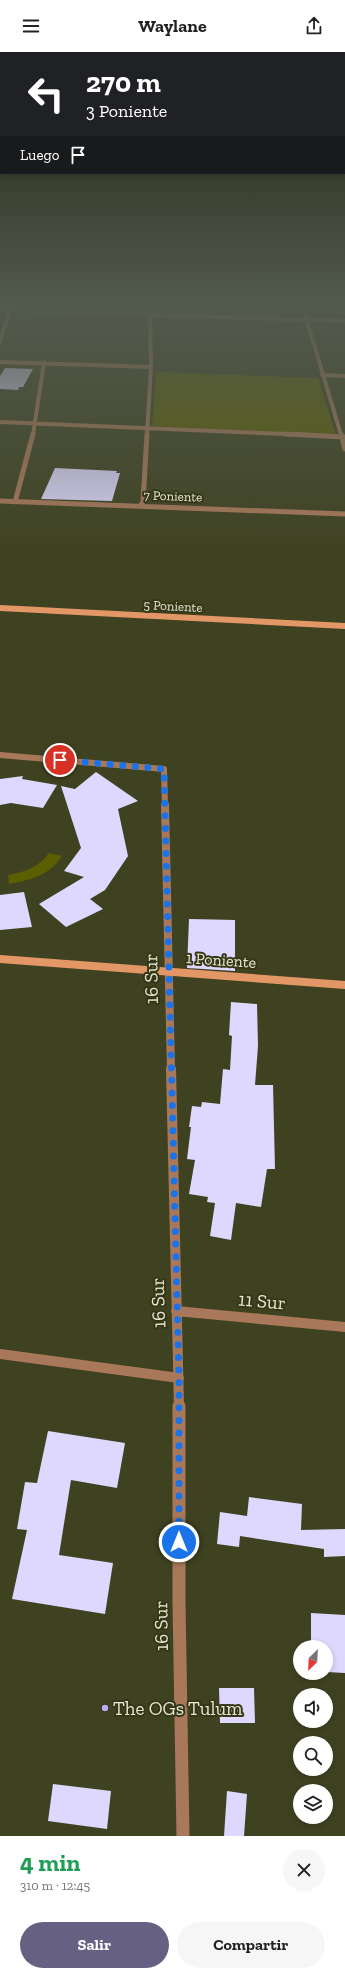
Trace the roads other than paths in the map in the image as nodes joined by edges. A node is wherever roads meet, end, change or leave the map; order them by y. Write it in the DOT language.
graph roads {
  1 [pos="40,390"];
  2 [pos="150,390"];
  3 [pos="327,390"];
  4 [pos="0,422"];
  5 [pos="36,423"];
  6 [pos="148,427"];
  7 [pos="343,437"];
  8 [pos="345,449"];
  9 [pos="0,501"];
  10 [pos="15,502"];
  11 [pos="141,505"];
  12 [pos="345,514"];
  13 [pos="0,608"];
  14 [pos="345,626"];
  15 [pos="0,755"];
  16 [pos="0,959"];
  17 [pos="169,971"];
  18 [pos="345,985"];
  19 [pos="176,1311"];
  20 [pos="345,1327"];
  21 [pos="0,1354"];
  22 [pos="179,1378"];
  23 [pos="183,1836"];
  1 -- 5 [label="street"];
  2 -- 6 [label="street"];
  3 -- 7 [label="street"];
  4 -- 5 [label="street"];
  5 -- 6 [label="street"];
  5 -- 10 [label="street"];
  6 -- 7 [label="street"];
  6 -- 11 [label="street"];
  7 -- 8 [label="street"];
  9 -- 10 [label="street, 7 Poniente"];
  10 -- 11 [label="street, 7 Poniente"];
  11 -- 12 [label="street, 7 Poniente"];
  13 -- 14 [label="street, 5 Poniente"];
  15 -- 17 [label="street, 16 Sur"];
  16 -- 17 [label="street, 1 Poniente"];
  17 -- 18 [label="street, 1 Poniente"];
  17 -- 19 [label="street, 16 Sur"];
  19 -- 20 [label="street, 11 Sur"];
  19 -- 22 [label="street, 16 Sur"];
  21 -- 22 [label="street"];
  22 -- 23 [label="street, 16 Sur"];
}
